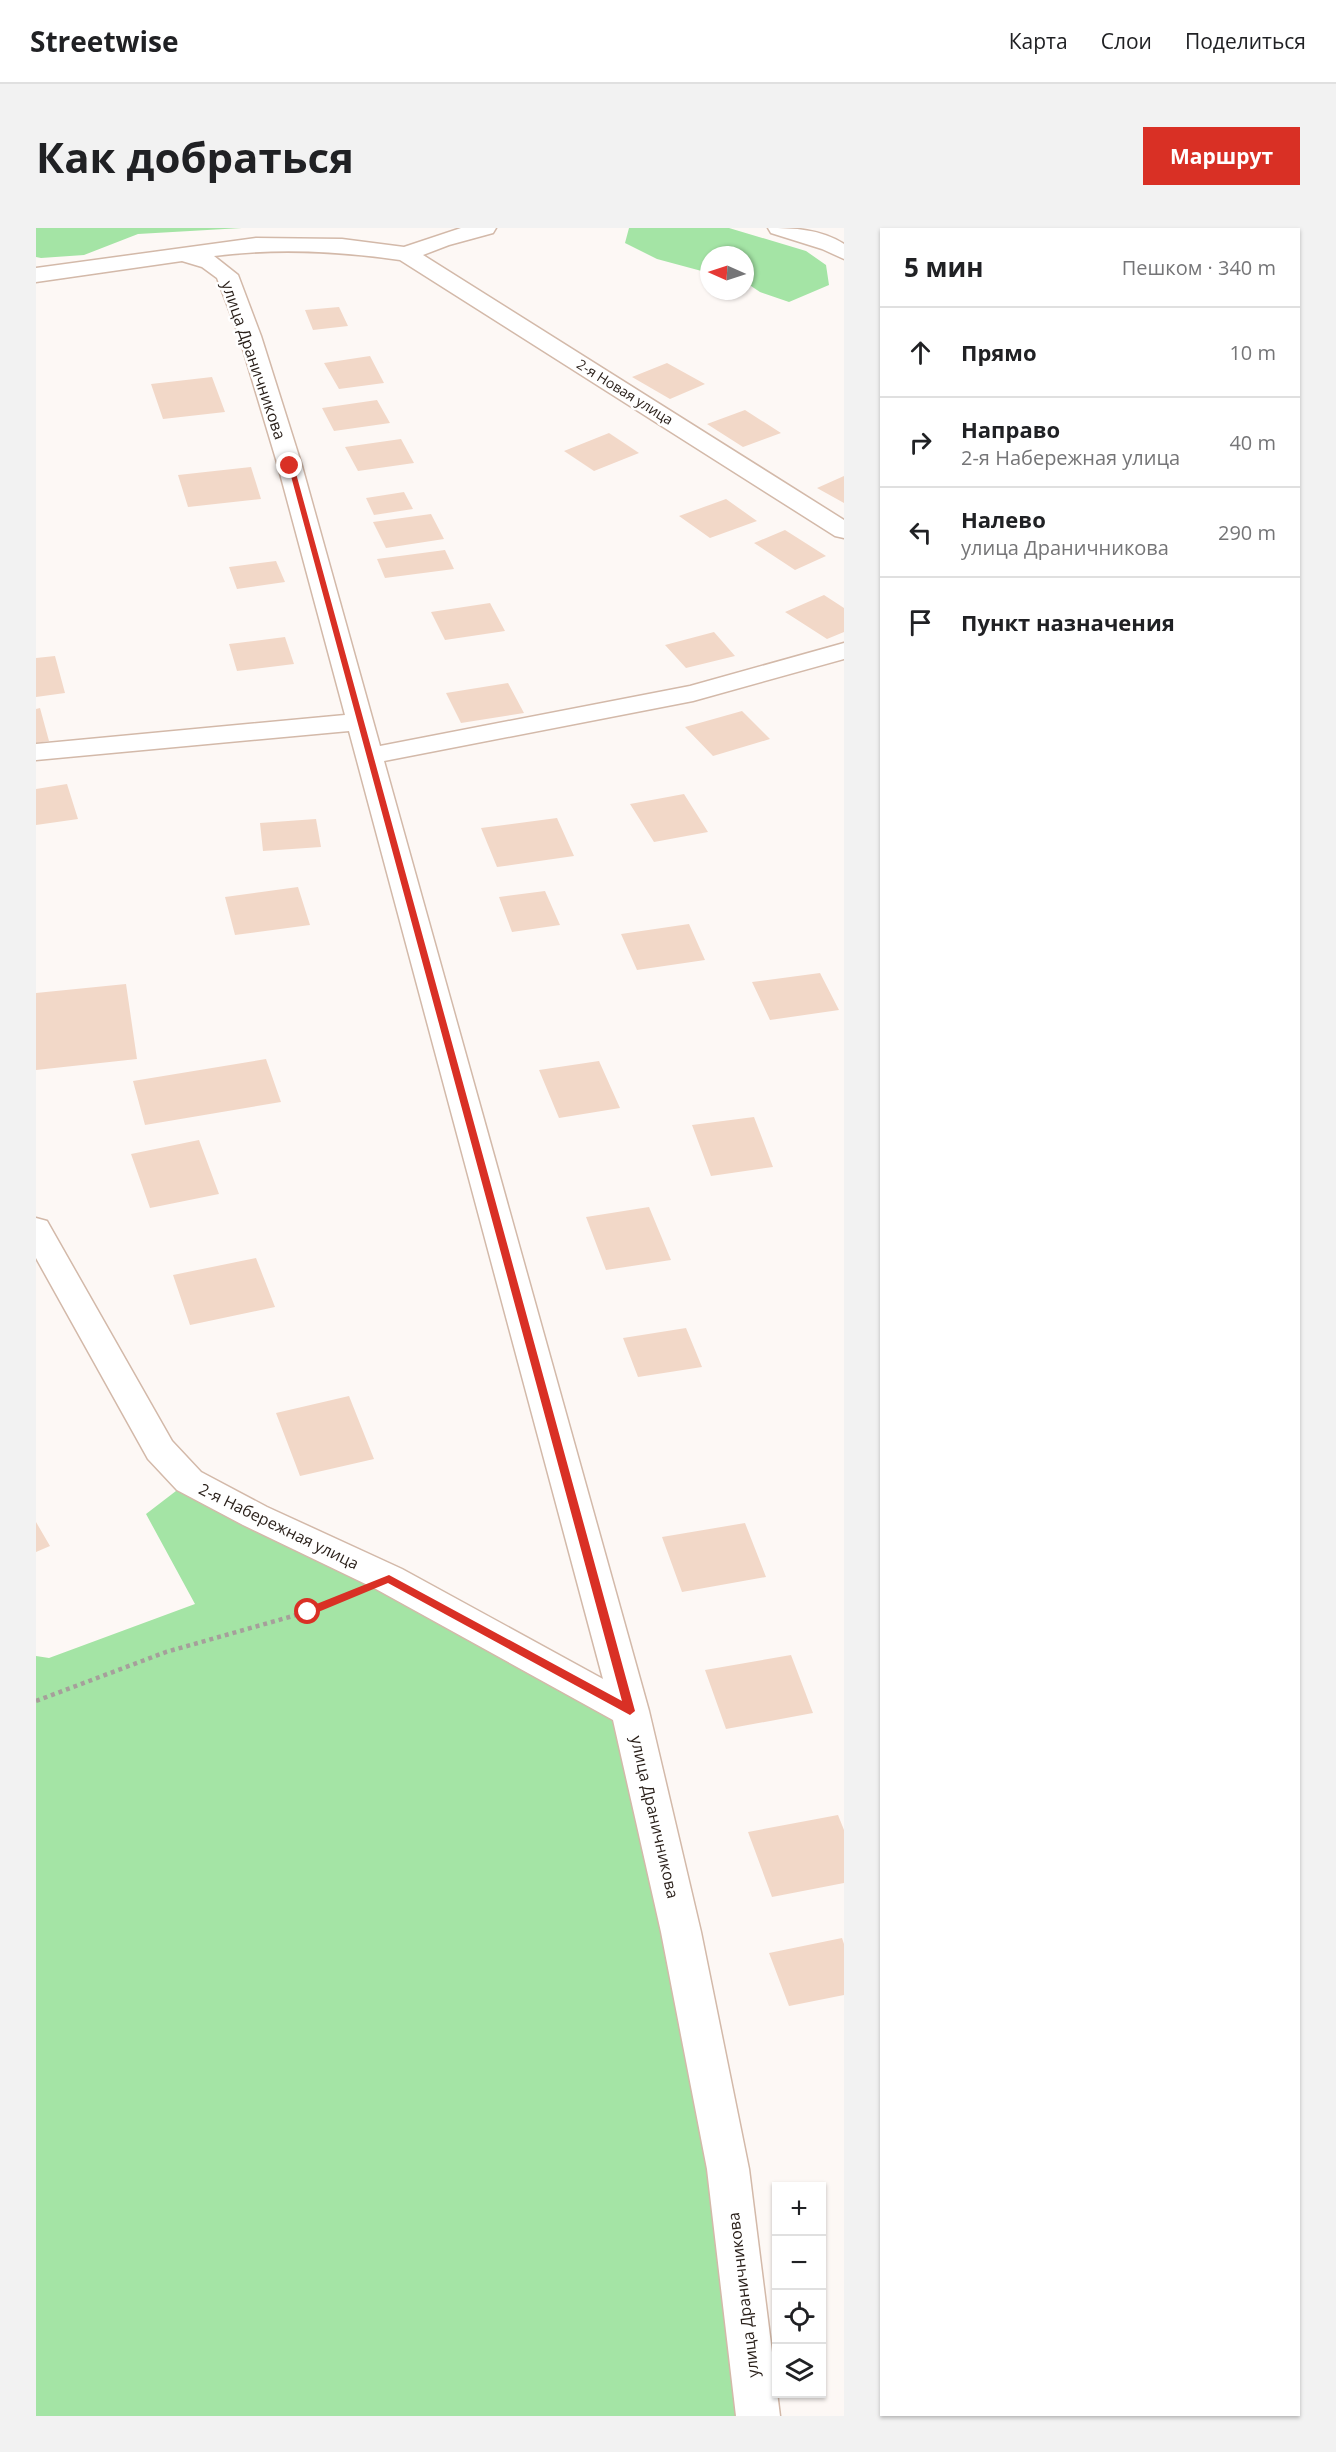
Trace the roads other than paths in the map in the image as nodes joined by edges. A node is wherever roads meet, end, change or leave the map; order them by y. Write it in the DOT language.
graph roads {
  1 [pos="485,228"];
  2 [pos="779,228"];
  3 [pos="844,253"];
  4 [pos="181,254"];
  5 [pos="406,254"];
  6 [pos="36,275"];
  7 [pos="844,531"];
  8 [pos="844,651"];
  9 [pos="360,722"];
  10 [pos="36,752"];
  11 [pos="368,756"];
  12 [pos="36,1229"];
  13 [pos="630,1711"];
  14 [pos="758,2416"];
  1 -- 5 [label="street"];
  2 -- 3 [label="street"];
  4 -- 5 [label="street"];
  4 -- 6 [label="street"];
  4 -- 9 [label="street, улица Драничникова"];
  5 -- 7 [label="street, 2-я Новая улица"];
  8 -- 11 [label="street"];
  9 -- 10 [label="street"];
  9 -- 11 [label="street, улица Драничникова"];
  11 -- 13 [label="street, улица Драничникова"];
  12 -- 13 [label="street, 2-я Набережная улица"];
  13 -- 14 [label="street, улица Драничникова"];
}
